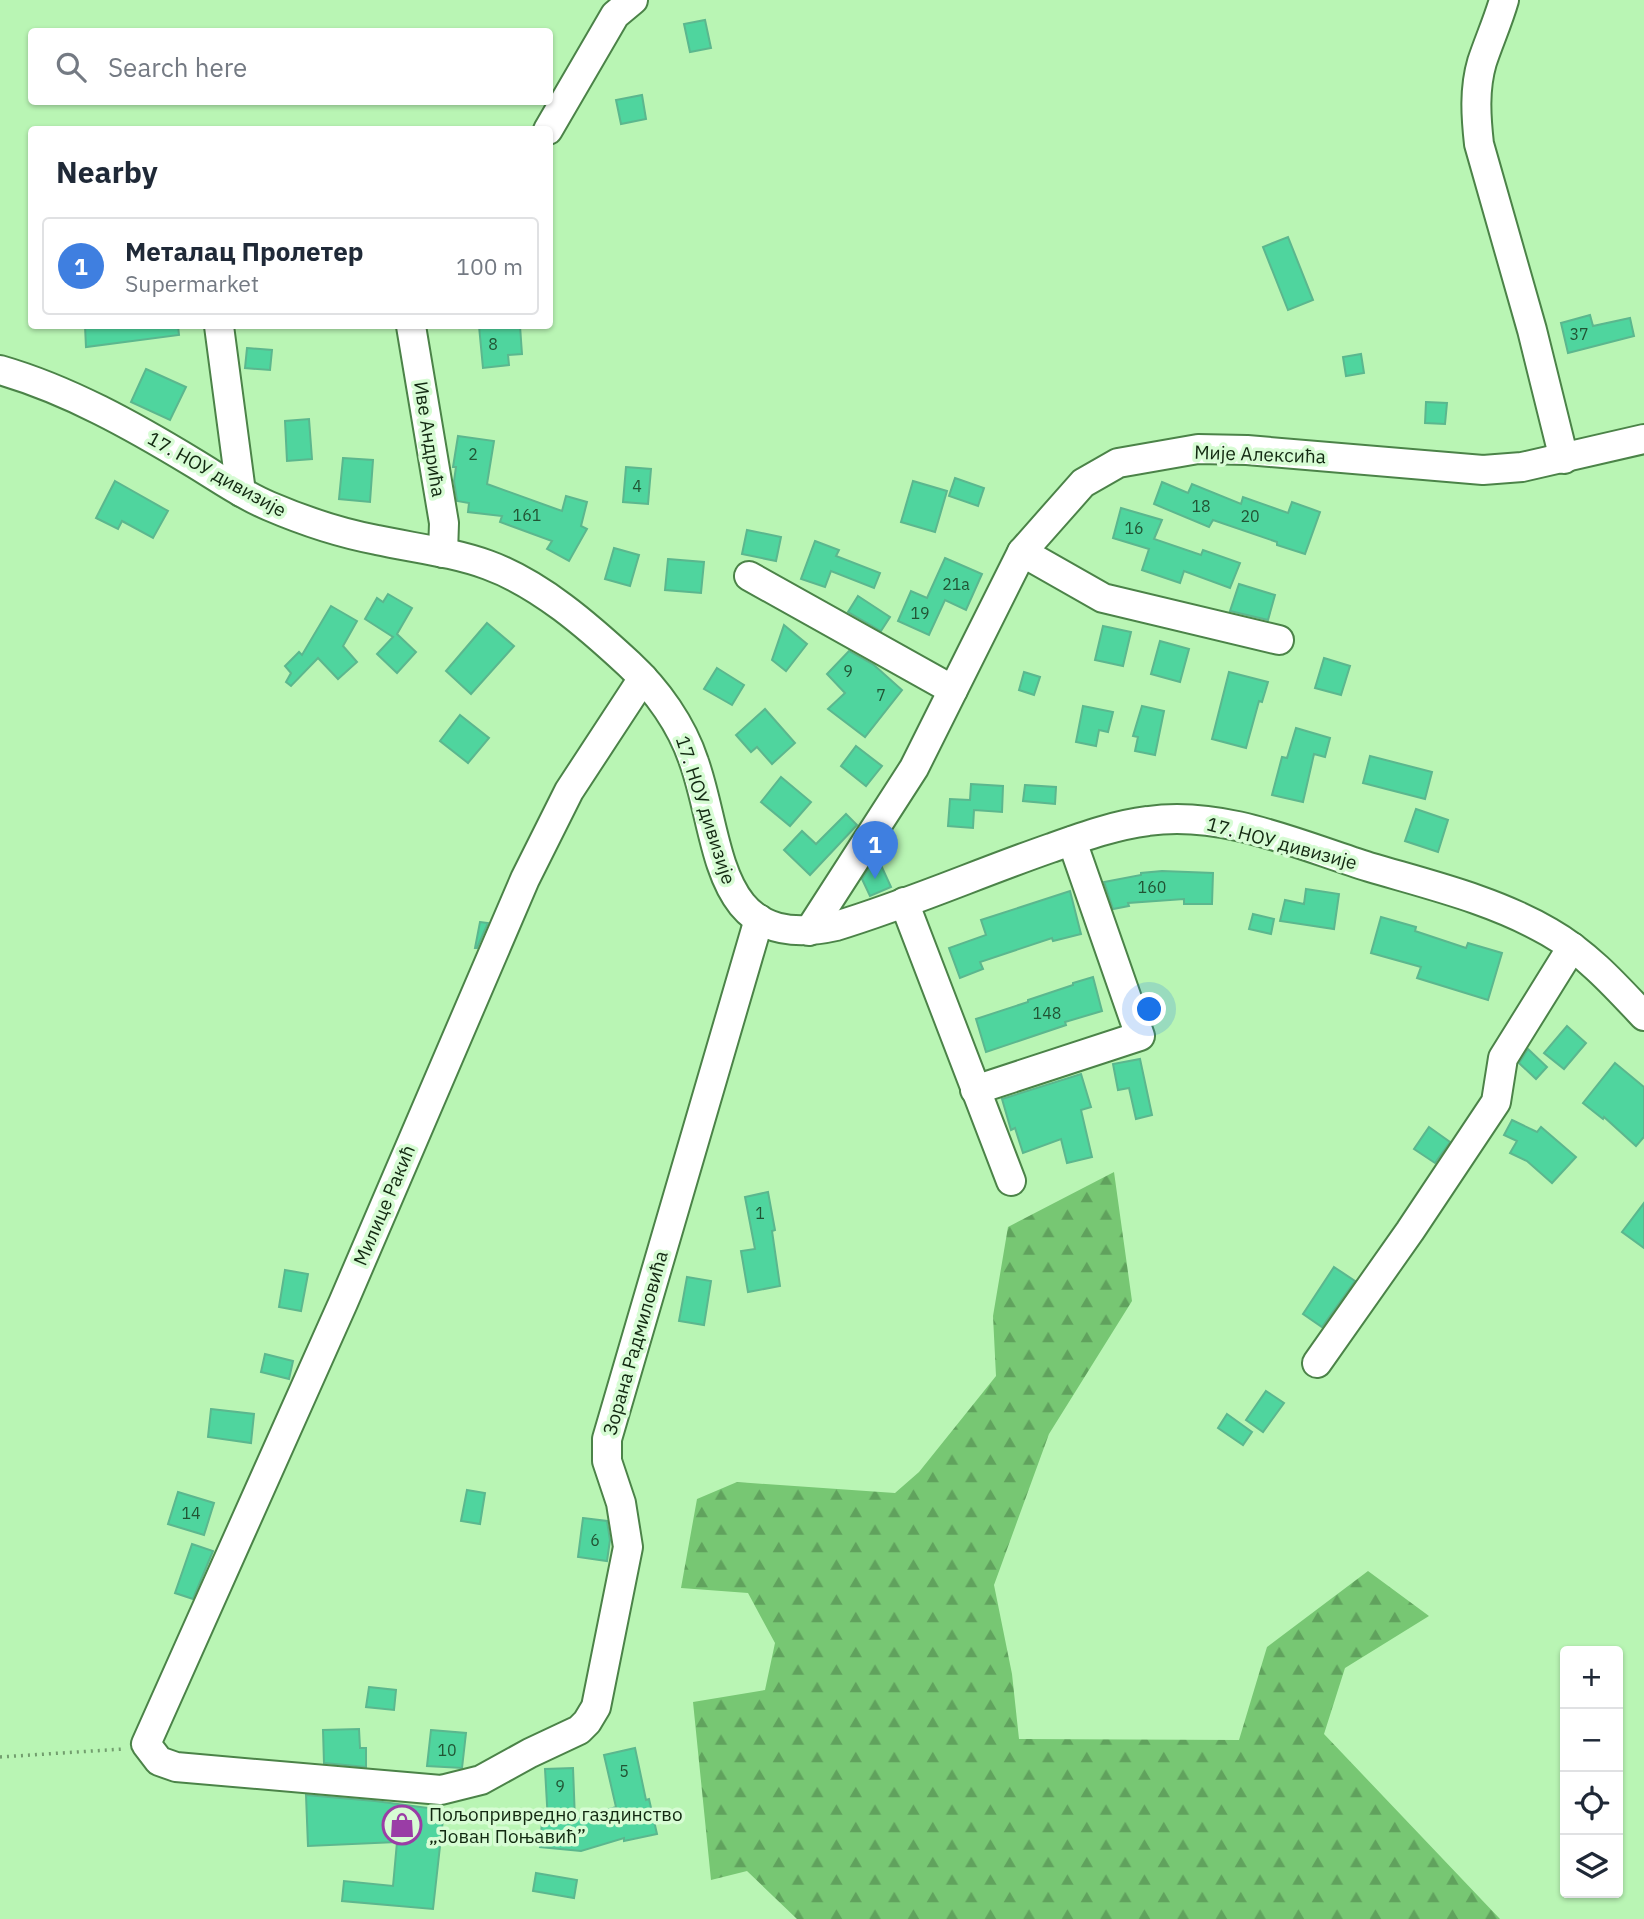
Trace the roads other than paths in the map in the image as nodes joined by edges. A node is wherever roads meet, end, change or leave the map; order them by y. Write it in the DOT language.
graph roads {
  1 [pos="633,0"];
  2 [pos="1504,0"];
  3 [pos="550,126"];
  4 [pos="219,329"];
  5 [pos="412,329"];
  6 [pos="0,370"];
  7 [pos="1644,439"];
  8 [pos="1564,459"];
  9 [pos="241,492"];
  10 [pos="1022,552"];
  11 [pos="443,553"];
  12 [pos="749,576"];
  13 [pos="1279,640"];
  14 [pos="643,678"];
  15 [pos="953,690"];
  16 [pos="1072,841"];
  17 [pos="904,902"];
  18 [pos="759,919"];
  19 [pos="808,931"];
  20 [pos="1572,947"];
  21 [pos="1644,1016"];
  22 [pos="975,1090"];
  23 [pos="1011,1181"];
  24 [pos="1317,1363"];
  25 [pos="146,1744"];
  1 -- 3 [label="street"];
  2 -- 8 [label="street"];
  4 -- 9 [label="street"];
  5 -- 11 [label="street, Иве Андрића"];
  6 -- 9 [label="street, 17. НОУ дивизије"];
  7 -- 8 [label="street, Мије Алексића"];
  8 -- 10 [label="street, Мије Алексића"];
  9 -- 11 [label="street, 17. НОУ дивизије"];
  10 -- 13 [label="street"];
  10 -- 15 [label="street, Мије Алексића"];
  11 -- 14 [label="street, 17. НОУ дивизије"];
  12 -- 15 [label="street"];
  14 -- 18 [label="street, 17. НОУ дивизије"];
  14 -- 25 [label="street, Милице Ракић"];
  15 -- 19 [label="street, Мије Алексића"];
  16 -- 17 [label="street, 17. НОУ дивизије"];
  16 -- 20 [label="street, 17. НОУ дивизије"];
  16 -- 22 [label="street"];
  17 -- 19 [label="street, 17. НОУ дивизије"];
  17 -- 22 [label="street"];
  18 -- 19 [label="street, 17. НОУ дивизије"];
  18 -- 25 [label="street, Зорана Радмиловића"];
  20 -- 21 [label="street, 17. НОУ дивизије"];
  20 -- 24 [label="street"];
  22 -- 23 [label="street"];
}
